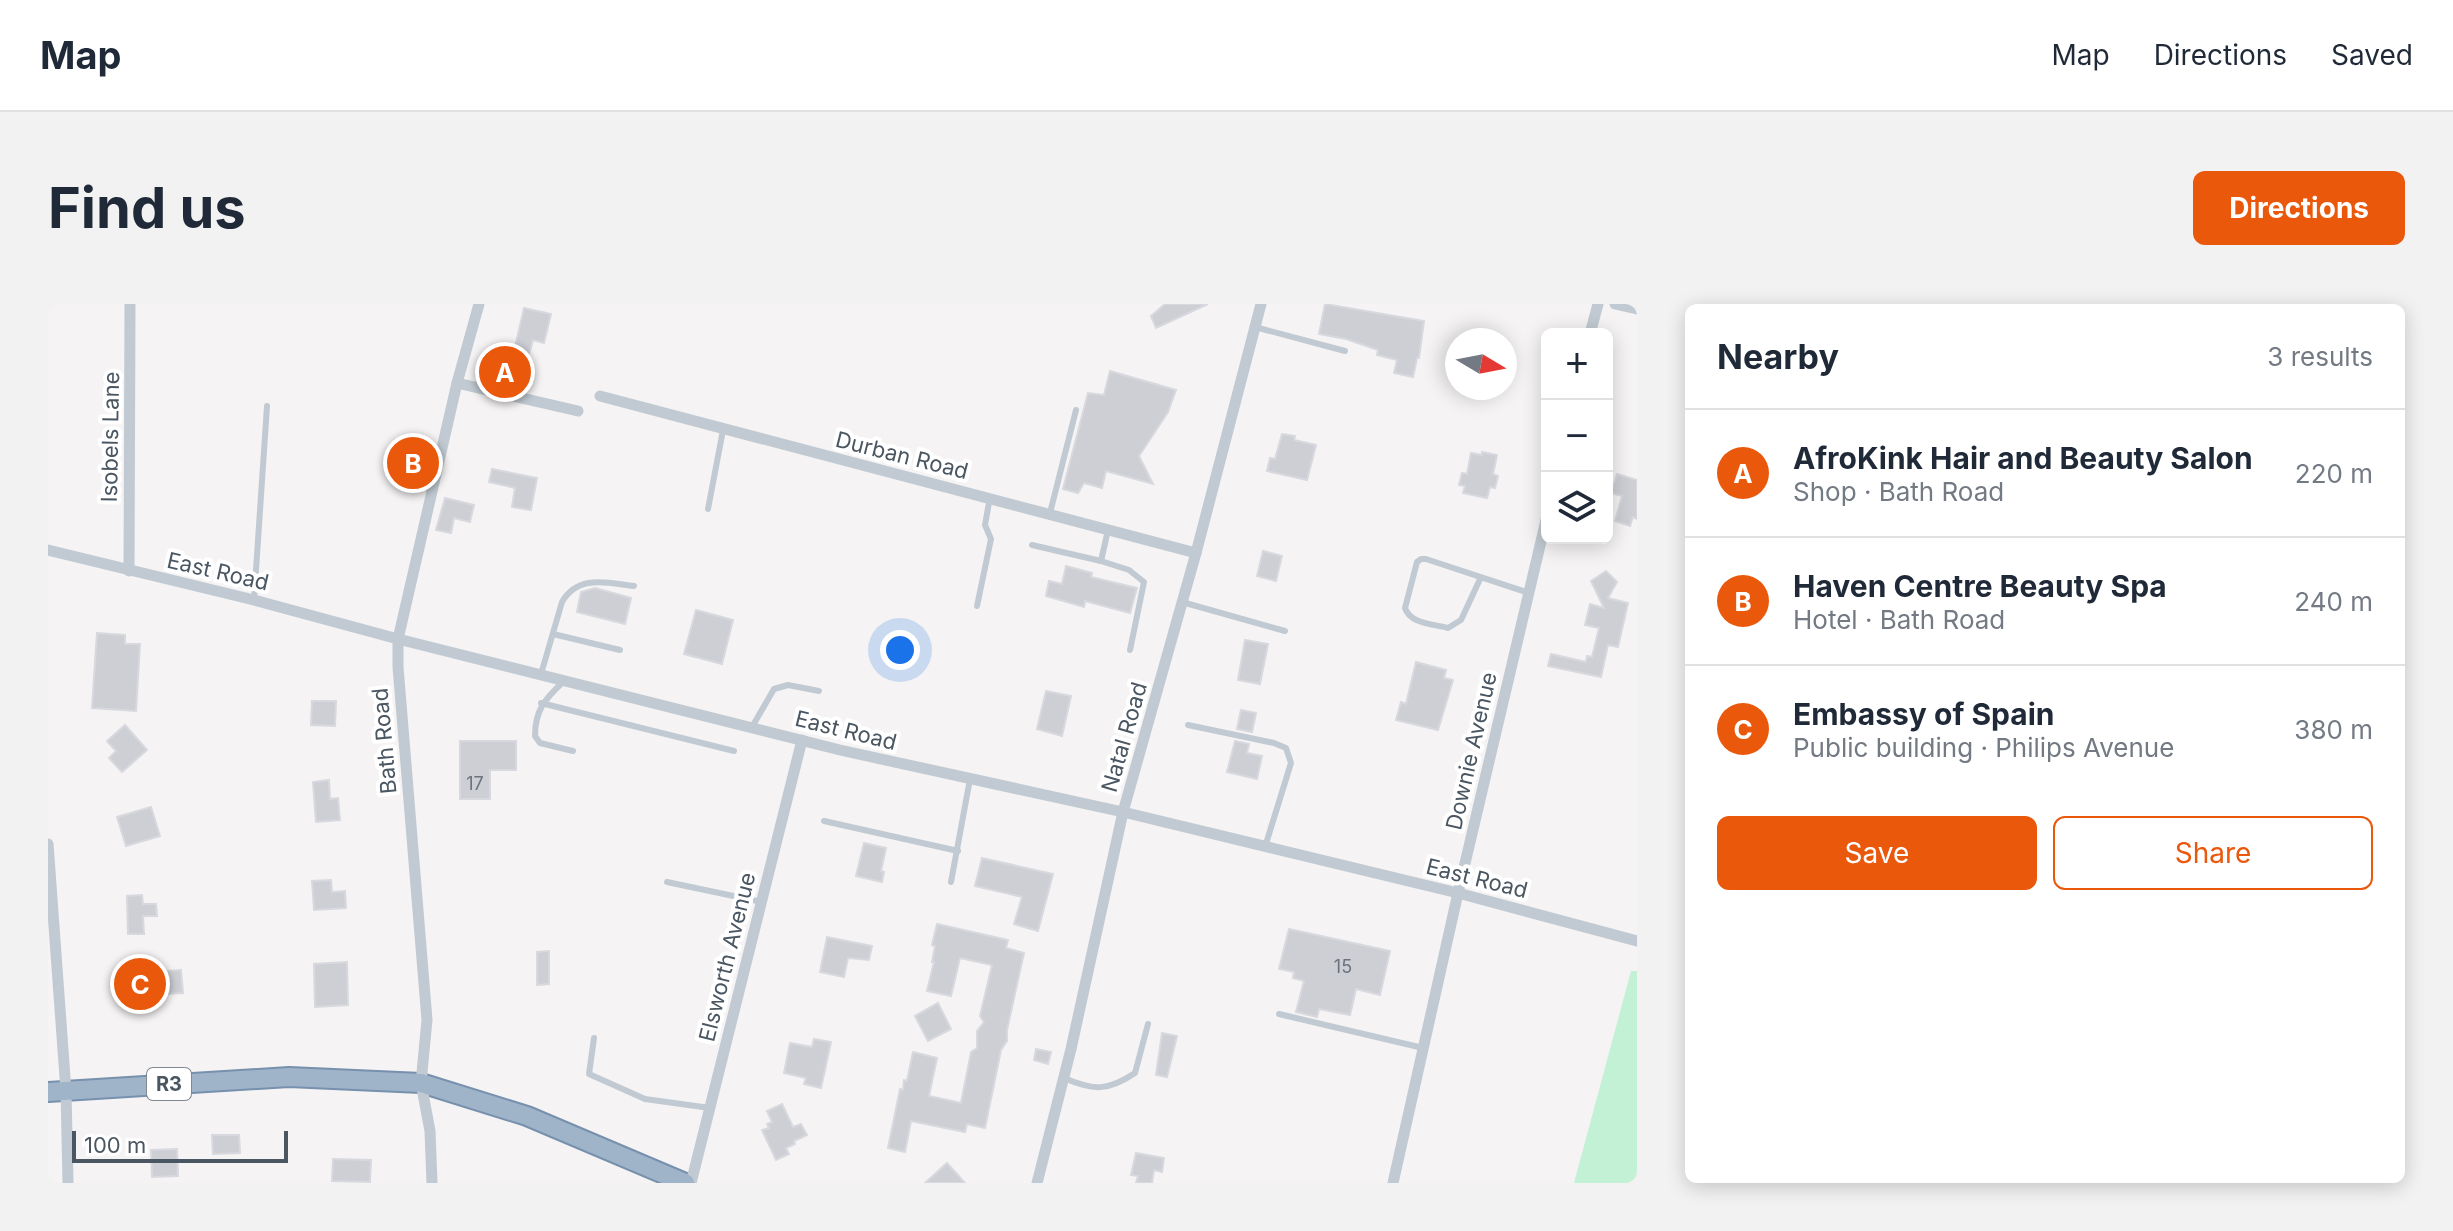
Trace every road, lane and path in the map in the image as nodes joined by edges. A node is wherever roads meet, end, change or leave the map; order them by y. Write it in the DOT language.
graph roads {
  1 [pos="130,304"];
  2 [pos="479,304"];
  3 [pos="1261,304"];
  4 [pos="1598,304"];
  5 [pos="1615,304"];
  6 [pos="1637,309"];
  7 [pos="1255,327"];
  8 [pos="1592,328"];
  9 [pos="1345,351"];
  10 [pos="457,383"];
  11 [pos="600,396"];
  12 [pos="267,406"];
  13 [pos="1076,410"];
  14 [pos="578,411"];
  15 [pos="723,430"];
  16 [pos="990,497"];
  17 [pos="708,509"];
  18 [pos="1050,513"];
  19 [pos="1108,530"];
  20 [pos="1541,542"];
  21 [pos="1032,545"];
  22 [pos="48,550"];
  23 [pos="1196,553"];
  24 [pos="1101,561"];
  25 [pos="129,571"];
  26 [pos="1481,577"];
  27 [pos="634,586"];
  28 [pos="1529,593"];
  29 [pos="254,600"];
  30 [pos="1182,602"];
  31 [pos="977,606"];
  32 [pos="1285,631"];
  33 [pos="553,634"];
  34 [pos="398,639"];
  35 [pos="620,650"];
  36 [pos="1130,650"];
  37 [pos="541,674"];
  38 [pos="565,680"];
  39 [pos="819,691"];
  40 [pos="541,703"];
  41 [pos="1188,725"];
  42 [pos="752,727"];
  43 [pos="802,740"];
  44 [pos="573,751"];
  45 [pos="734,751"];
  46 [pos="970,779"];
  47 [pos="1123,812"];
  48 [pos="824,821"];
  49 [pos="48,844"];
  50 [pos="1265,847"];
  51 [pos="958,851"];
  52 [pos="667,882"];
  53 [pos="951,882"];
  54 [pos="1458,893"];
  55 [pos="762,902"];
  56 [pos="1637,941"];
  57 [pos="1279,1014"];
  58 [pos="1148,1024"];
  59 [pos="594,1038"];
  60 [pos="1425,1048"];
  61 [pos="1064,1078"];
  62 [pos="421,1083"];
  63 [pos="57,1092"];
  64 [pos="710,1108"];
  65 [pos="68,1183"];
  66 [pos="432,1183"];
  67 [pos="685,1183"];
  68 [pos="691,1183"];
  69 [pos="1037,1183"];
  70 [pos="1393,1183"];
  1 -- 25 [label="street, Isobels Lane"];
  2 -- 10 [label="street, Bath Road"];
  3 -- 7 [label="street, Natal Road"];
  4 -- 8 [label="street"];
  5 -- 6 [label="street"];
  7 -- 9 [label="lane"];
  7 -- 23 [label="street, Natal Road"];
  10 -- 14 [label="street"];
  10 -- 34 [label="street, Bath Road"];
  11 -- 15 [label="street, Durban Road"];
  12 -- 29 [label="lane"];
  13 -- 18 [label="lane"];
  15 -- 16 [label="street, Durban Road"];
  15 -- 17 [label="lane"];
  16 -- 18 [label="street, Durban Road"];
  16 -- 31 [label="lane"];
  18 -- 19 [label="street, Durban Road"];
  19 -- 23 [label="street, Durban Road"];
  19 -- 24 [label="lane"];
  20 -- 28 [label="street, Downie Avenue"];
  21 -- 24 [label="lane"];
  22 -- 25 [label="street, East Road"];
  23 -- 30 [label="street, Natal Road"];
  24 -- 36 [label="lane"];
  25 -- 29 [label="street, East Road"];
  26 -- 26 [label="lane"];
  26 -- 28 [label="lane"];
  27 -- 33 [label="lane"];
  28 -- 54 [label="street, Downie Avenue"];
  29 -- 34 [label="street, East Road"];
  30 -- 32 [label="lane"];
  30 -- 47 [label="street, Natal Road"];
  33 -- 35 [label="lane"];
  33 -- 37 [label="lane"];
  34 -- 37 [label="street, East Road"];
  34 -- 38 [label="lane"];
  34 -- 62 [label="street, Bath Road"];
  37 -- 38 [label="street, East Road"];
  38 -- 40 [label="lane"];
  38 -- 42 [label="street, East Road"];
  39 -- 42 [label="lane"];
  40 -- 44 [label="lane"];
  40 -- 45 [label="lane"];
  41 -- 50 [label="lane"];
  42 -- 43 [label="street, East Road"];
  43 -- 46 [label="street, East Road"];
  43 -- 55 [label="street, Elsworth Avenue"];
  46 -- 47 [label="street, East Road"];
  46 -- 51 [label="lane"];
  47 -- 50 [label="street, East Road"];
  47 -- 61 [label="street, Natal Road"];
  48 -- 51 [label="lane"];
  49 -- 63 [label="street"];
  50 -- 54 [label="street, East Road"];
  51 -- 53 [label="lane"];
  52 -- 55 [label="lane"];
  54 -- 56 [label="street, East Road"];
  54 -- 60 [label="street, Downie Avenue"];
  55 -- 64 [label="street, Elsworth Avenue"];
  57 -- 60 [label="lane"];
  58 -- 61 [label="lane"];
  59 -- 64 [label="lane"];
  60 -- 70 [label="street, Downie Avenue"];
  61 -- 69 [label="street, Natal Road"];
  62 -- 63 [label="highway, R3"];
  62 -- 66 [label="street, Bath Road"];
  62 -- 67 [label="highway, R3"];
  63 -- 65 [label="street"];
  64 -- 68 [label="street, Elsworth Avenue"];
}
